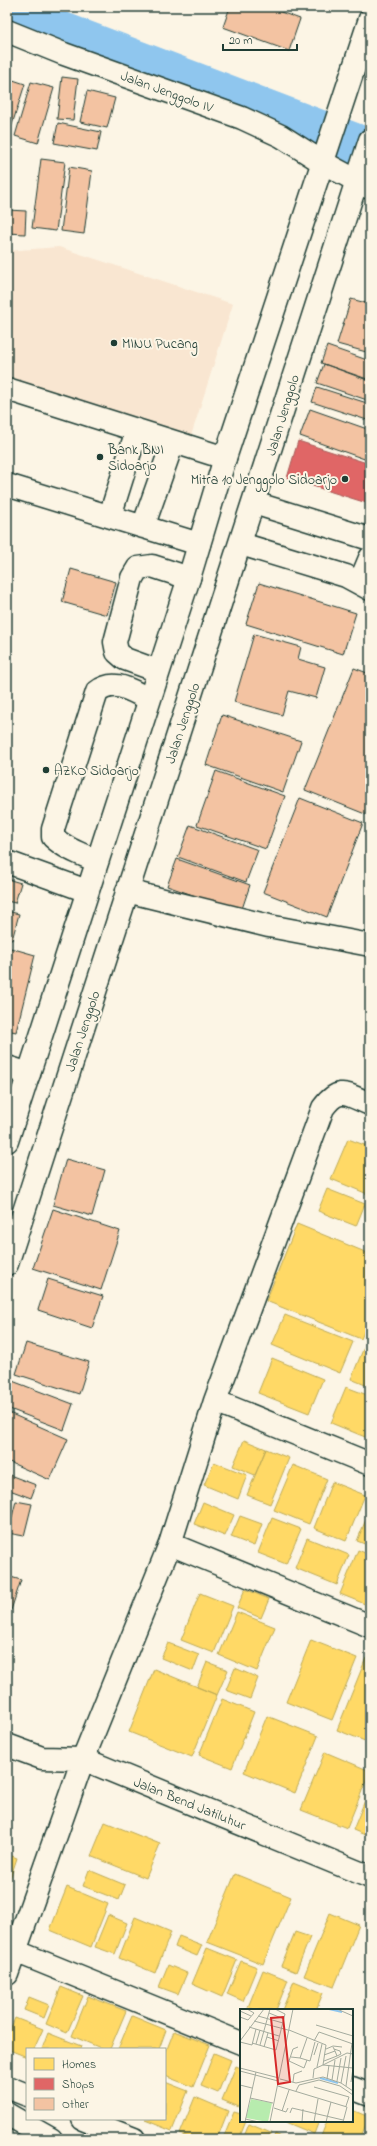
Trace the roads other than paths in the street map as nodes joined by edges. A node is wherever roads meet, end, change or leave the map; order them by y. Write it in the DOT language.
graph roads {
  1 [pos="370,19"];
  2 [pos="7,31"];
  3 [pos="368,146"];
  4 [pos="322,162"];
  5 [pos="363,185"];
  6 [pos="7,389"];
  7 [pos="137,430"];
  8 [pos="173,442"];
  9 [pos="225,458"];
  10 [pos="7,485"];
  11 [pos="254,503"];
  12 [pos="110,516"];
  13 [pos="143,527"];
  14 [pos="370,539"];
  15 [pos="199,544"];
  16 [pos="241,544"];
  17 [pos="370,558"];
  18 [pos="189,578"];
  19 [pos="365,586"];
  20 [pos="158,671"];
  21 [pos="149,699"];
  22 [pos="97,861"];
  23 [pos="7,862"];
  24 [pos="87,891"];
  25 [pos="127,891"];
  26 [pos="370,945"];
  27 [pos="7,1067"];
  28 [pos="29,1074"];
  29 [pos="370,1104"];
  30 [pos="7,1141"];
  31 [pos="7,1264"];
  32 [pos="215,1401"];
  33 [pos="370,1464"];
  34 [pos="170,1544"];
  35 [pos="370,1626"];
  36 [pos="7,1745"];
  37 [pos="83,1759"];
  38 [pos="370,1877"];
  39 [pos="15,1951"];
  40 [pos="7,1974"];
  41 [pos="240,2043"];
  42 [pos="7,2087"];
  43 [pos="353,2088"];
  44 [pos="26,2095"];
  45 [pos="370,2095"];
  46 [pos="7,2114"];
  47 [pos="86,2120"];
  48 [pos="51,2139"];
  49 [pos="134,2139"];
  1 -- 4 [label="main road"];
  2 -- 4 [label="main road, Jalan Jenggolo IV"];
  3 -- 5 [label="main road, Jalan Jenggolo"];
  4 -- 5 [label="main road, Jalan Jenggolo IV"];
  4 -- 9 [label="main road"];
  5 -- 11 [label="main road, Jalan Jenggolo"];
  6 -- 7 [label="main road"];
  7 -- 8 [label="main road"];
  7 -- 12 [label="main road"];
  8 -- 9 [label="main road"];
  8 -- 13 [label="main road"];
  9 -- 15 [label="main road"];
  10 -- 12 [label="main road"];
  11 -- 14 [label="main road"];
  11 -- 16 [label="main road, Jalan Jenggolo"];
  12 -- 13 [label="main road"];
  13 -- 15 [label="main road"];
  15 -- 18 [label="main road"];
  16 -- 19 [label="main road"];
  16 -- 25 [label="main road, Jalan Jenggolo"];
  17 -- 19 [label="main road"];
  18 -- 20 [label="main road"];
  18 -- 20 [label="main road"];
  20 -- 21 [label="main road"];
  21 -- 22 [label="main road"];
  21 -- 22 [label="main road"];
  22 -- 24 [label="main road"];
  23 -- 24 [label="main road"];
  24 -- 28 [label="main road"];
  25 -- 26 [label="main road"];
  25 -- 31 [label="main road, Jalan Jenggolo"];
  27 -- 28 [label="main road"];
  28 -- 30 [label="main road"];
  29 -- 32 [label="main road"];
  32 -- 33 [label="main road"];
  32 -- 34 [label="main road"];
  34 -- 35 [label="main road"];
  34 -- 37 [label="main road"];
  36 -- 37 [label="main road, Jalan Bend Jatiluhur"];
  37 -- 38 [label="main road, Jalan Bend Jatiluhur"];
  37 -- 39 [label="main road"];
  39 -- 40 [label="main road"];
  39 -- 41 [label="main road"];
  42 -- 44 [label="main road"];
  43 -- 45 [label="main road"];
  46 -- 48 [label="main road"];
  47 -- 49 [label="main road"];
}
